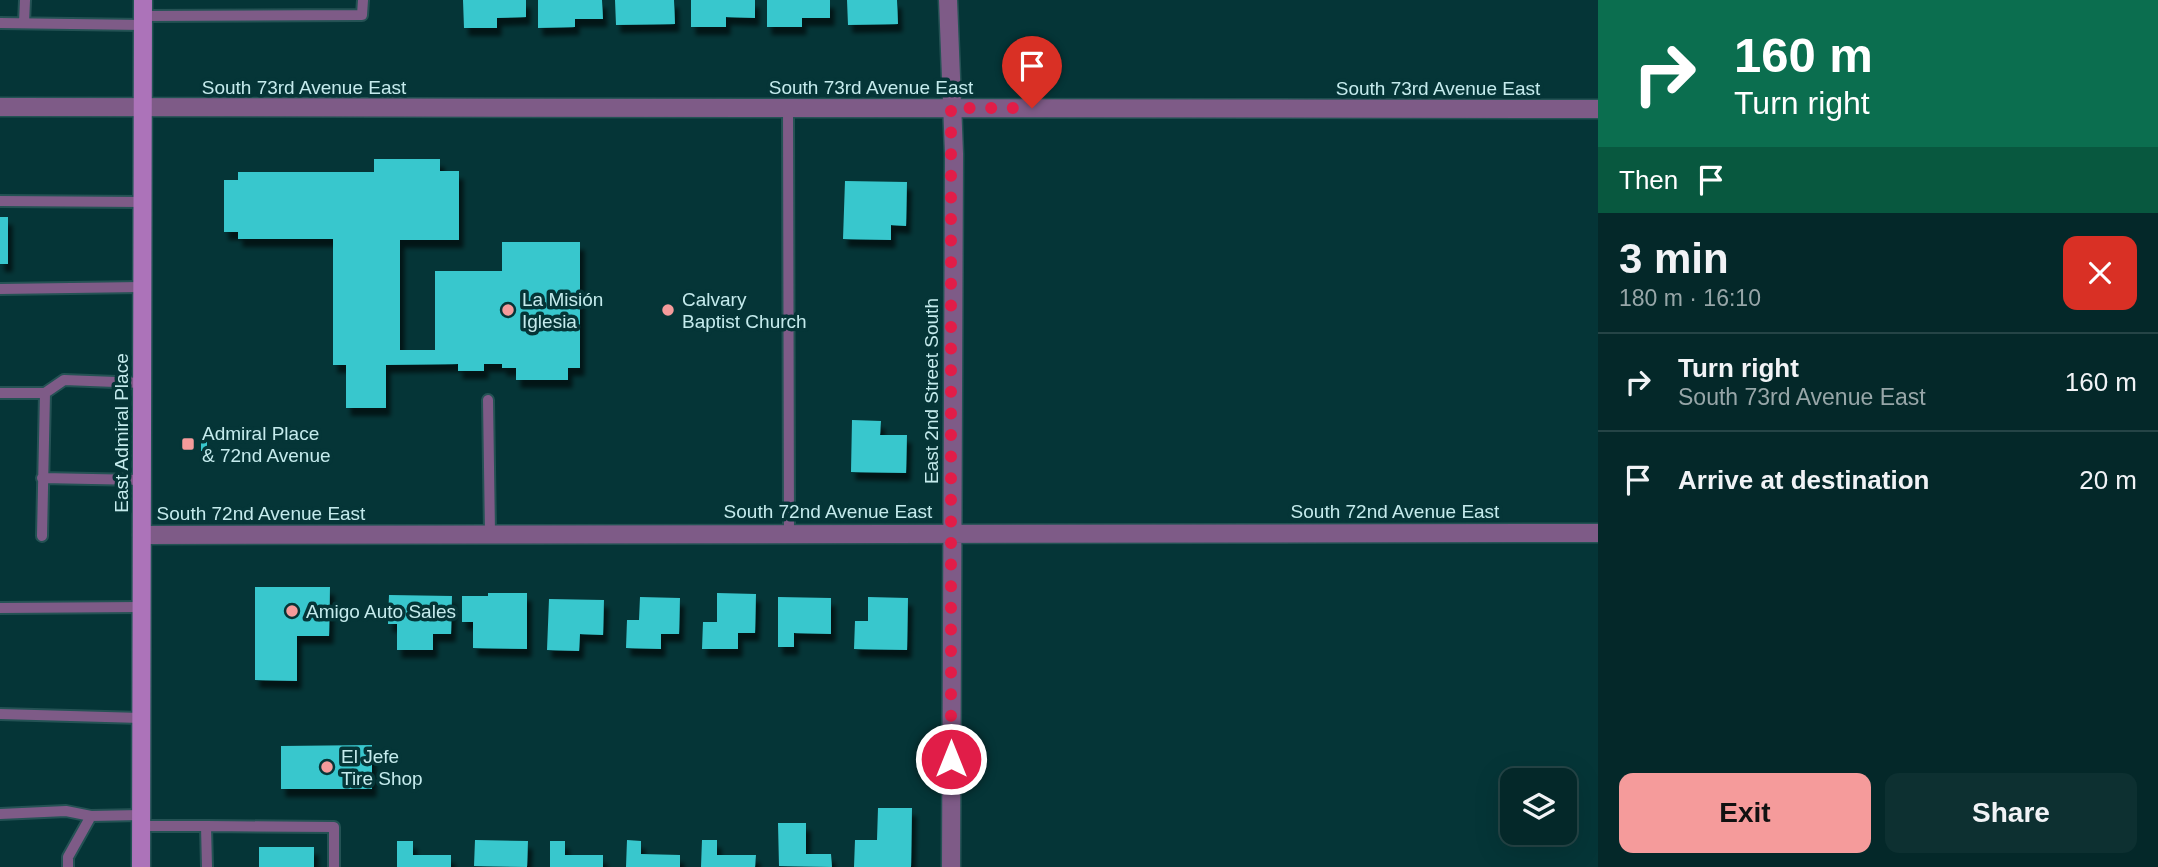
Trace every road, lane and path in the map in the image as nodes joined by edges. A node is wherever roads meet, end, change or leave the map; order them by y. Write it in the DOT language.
graph roads {
  1 [pos="25,0"];
  2 [pos="363,0"];
  3 [pos="948,0"];
  4 [pos="144,14"];
  5 [pos="0,23"];
  6 [pos="24,23"];
  7 [pos="0,107"];
  8 [pos="144,108"];
  9 [pos="788,108"];
  10 [pos="951,108"];
  11 [pos="1598,108"];
  12 [pos="0,201"];
  13 [pos="143,202"];
  14 [pos="142,287"];
  15 [pos="0,289"];
  16 [pos="142,383"];
  17 [pos="0,393"];
  18 [pos="45,393"];
  19 [pos="488,400"];
  20 [pos="42,478"];
  21 [pos="142,480"];
  22 [pos="951,531"];
  23 [pos="789,532"];
  24 [pos="490,533"];
  25 [pos="1598,533"];
  26 [pos="142,535"];
  27 [pos="42,537"];
  28 [pos="142,607"];
  29 [pos="0,608"];
  30 [pos="0,714"];
  31 [pos="141,718"];
  32 [pos="0,814"];
  33 [pos="91,816"];
  34 [pos="141,820"];
  35 [pos="206,827"];
  36 [pos="68,867"];
  37 [pos="142,867"];
  38 [pos="207,867"];
  39 [pos="334,867"];
  40 [pos="951,867"];
  1 -- 6 [label="lane"];
  2 -- 4 [label="lane"];
  3 -- 10 [label="street, East 2nd Street South"];
  4 -- 6 [label="lane"];
  4 -- 8 [label="main road, East Admiral Place"];
  5 -- 6 [label="lane"];
  7 -- 8 [label="street, South 73rd Avenue East"];
  8 -- 9 [label="street, South 73rd Avenue East"];
  8 -- 13 [label="main road, East Admiral Place"];
  9 -- 10 [label="street, South 73rd Avenue East"];
  9 -- 23 [label="lane"];
  10 -- 11 [label="street, South 73rd Avenue East"];
  10 -- 22 [label="street, East 2nd Street South"];
  12 -- 13 [label="lane"];
  13 -- 14 [label="main road, East Admiral Place"];
  14 -- 15 [label="lane"];
  14 -- 16 [label="main road, East Admiral Place"];
  16 -- 18 [label="lane"];
  16 -- 21 [label="main road, East Admiral Place"];
  17 -- 18 [label="lane"];
  18 -- 20 [label="lane"];
  19 -- 24 [label="lane"];
  20 -- 21 [label="lane"];
  20 -- 27 [label="lane"];
  21 -- 26 [label="main road, East Admiral Place"];
  22 -- 23 [label="street, South 72nd Avenue East"];
  22 -- 25 [label="street, South 72nd Avenue East"];
  22 -- 40 [label="street, East 2nd Street South"];
  23 -- 24 [label="street, South 72nd Avenue East"];
  24 -- 26 [label="street, South 72nd Avenue East"];
  26 -- 28 [label="main road, East Admiral Place"];
  28 -- 29 [label="lane"];
  28 -- 31 [label="main road, East Admiral Place"];
  30 -- 31 [label="lane"];
  31 -- 34 [label="main road, East Admiral Place"];
  32 -- 33 [label="lane"];
  33 -- 34 [label="lane"];
  33 -- 36 [label="lane"];
  34 -- 35 [label="lane"];
  34 -- 37 [label="main road, East Admiral Place"];
  35 -- 38 [label="lane"];
  35 -- 39 [label="lane"];
}
